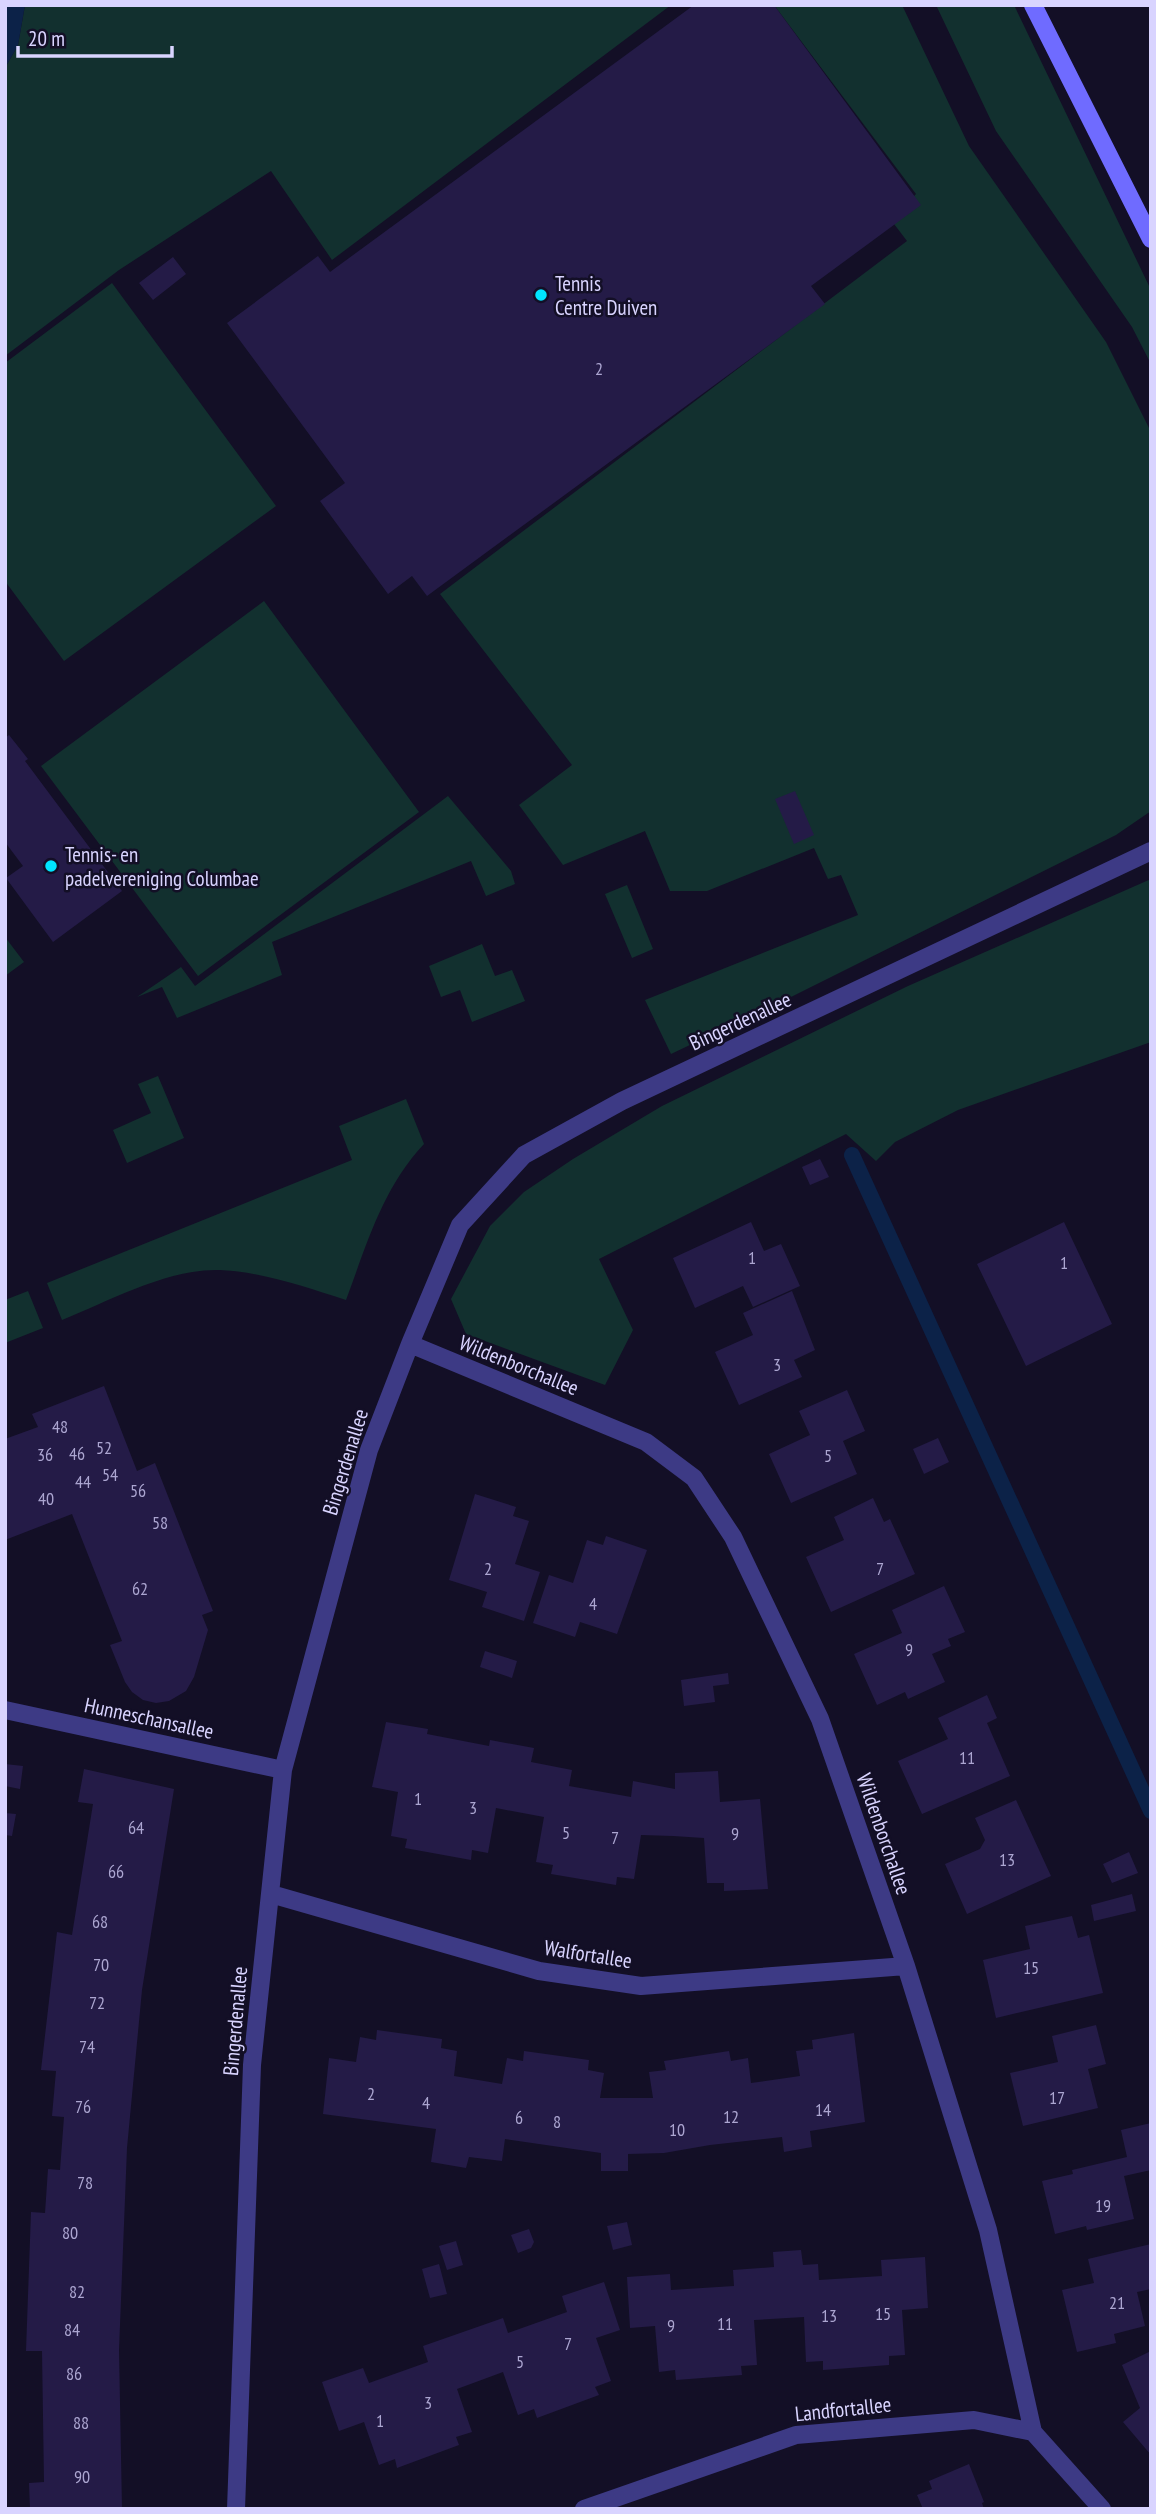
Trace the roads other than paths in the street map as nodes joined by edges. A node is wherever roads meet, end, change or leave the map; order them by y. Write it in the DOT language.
graph roads {
  1 [pos="1033,5"];
  2 [pos="1151,239"];
  3 [pos="1151,851"];
  4 [pos="410,1344"];
  5 [pos="5,1710"];
  6 [pos="283,1770"];
  7 [pos="271,1894"];
  8 [pos="906,1966"];
  9 [pos="1033,2432"];
  10 [pos="236,2509"];
  11 [pos="584,2509"];
  12 [pos="1102,2509"];
  1 -- 2 [label="street"];
  3 -- 4 [label="street, Bingerdenallee"];
  4 -- 6 [label="street, Bingerdenallee"];
  4 -- 8 [label="street, Wildenborchallee"];
  5 -- 6 [label="street, Hunneschansallee"];
  6 -- 7 [label="street, Bingerdenallee"];
  7 -- 8 [label="street, Walfortallee"];
  7 -- 10 [label="street, Bingerdenallee"];
  8 -- 9 [label="street, Wildenborchallee"];
  9 -- 11 [label="street, Landfortallee"];
  9 -- 12 [label="street, Wildenborchallee"];
}
